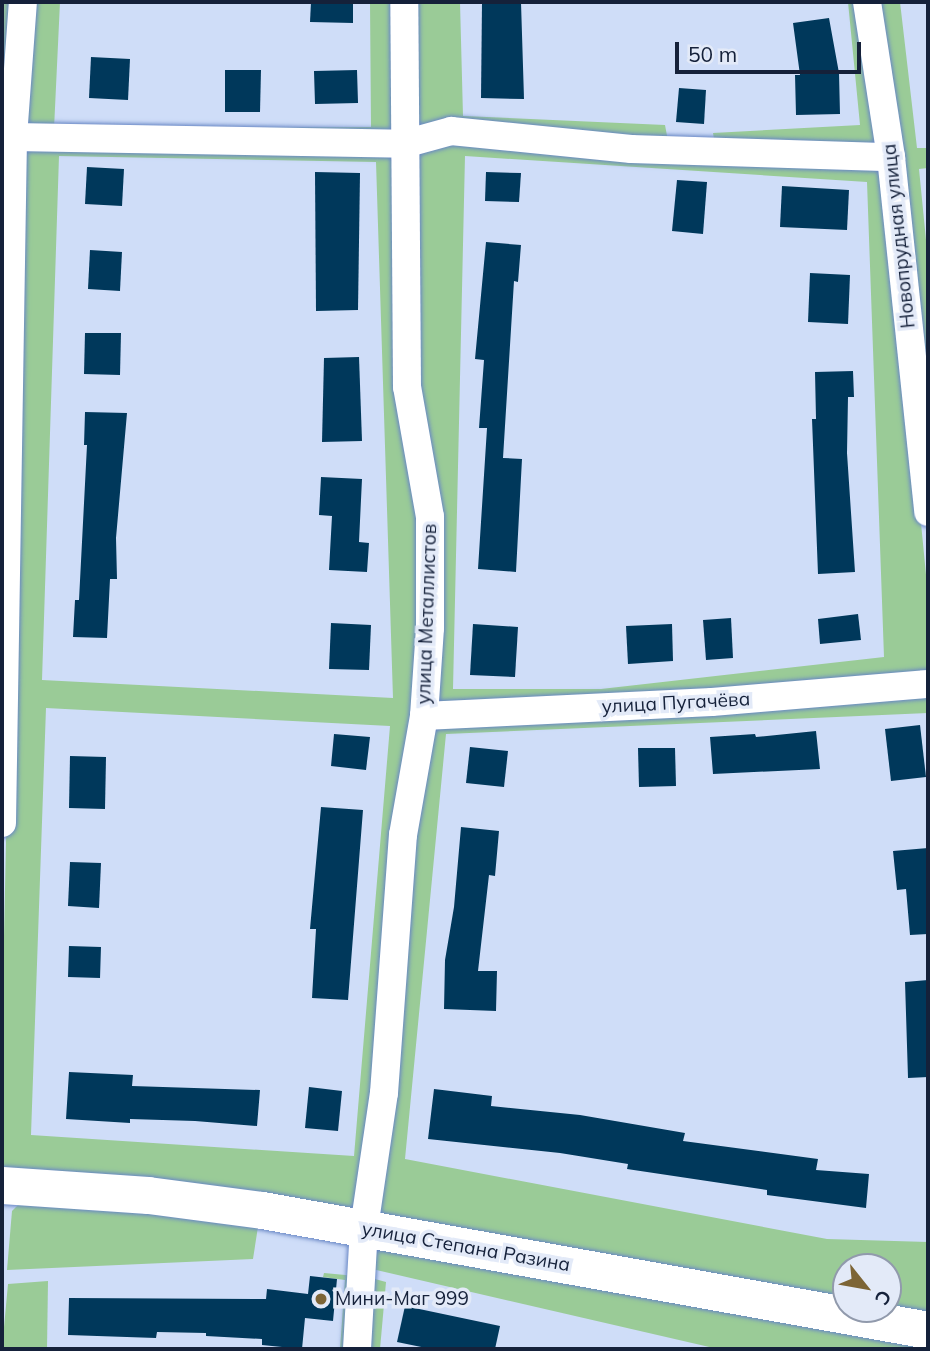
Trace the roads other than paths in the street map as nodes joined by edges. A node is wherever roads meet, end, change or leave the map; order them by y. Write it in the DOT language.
graph roads {
  1 [pos="23,2"];
  2 [pos="404,2"];
  3 [pos="867,2"];
  4 [pos="13,137"];
  5 [pos="404,144"];
  6 [pos="891,157"];
  7 [pos="928,512"];
  8 [pos="928,684"];
  9 [pos="424,716"];
  10 [pos="2,823"];
  11 [pos="2,1185"];
  12 [pos="365,1228"];
  13 [pos="928,1331"];
  14 [pos="357,1349"];
  1 -- 4 [label="street"];
  2 -- 5 [label="street, улица Металлистов"];
  3 -- 6 [label="street, Новопрудная улица"];
  4 -- 5 [label="street"];
  4 -- 10 [label="street"];
  5 -- 6 [label="street"];
  5 -- 9 [label="street, улица Металлистов"];
  6 -- 7 [label="street, Новопрудная улица"];
  8 -- 9 [label="street, улица Пугачёва"];
  9 -- 12 [label="street, улица Металлистов"];
  11 -- 12 [label="main road, улица Степана Разина"];
  12 -- 13 [label="main road, улица Степана Разина"];
  12 -- 14 [label="street, улица Металлистов"];
}
